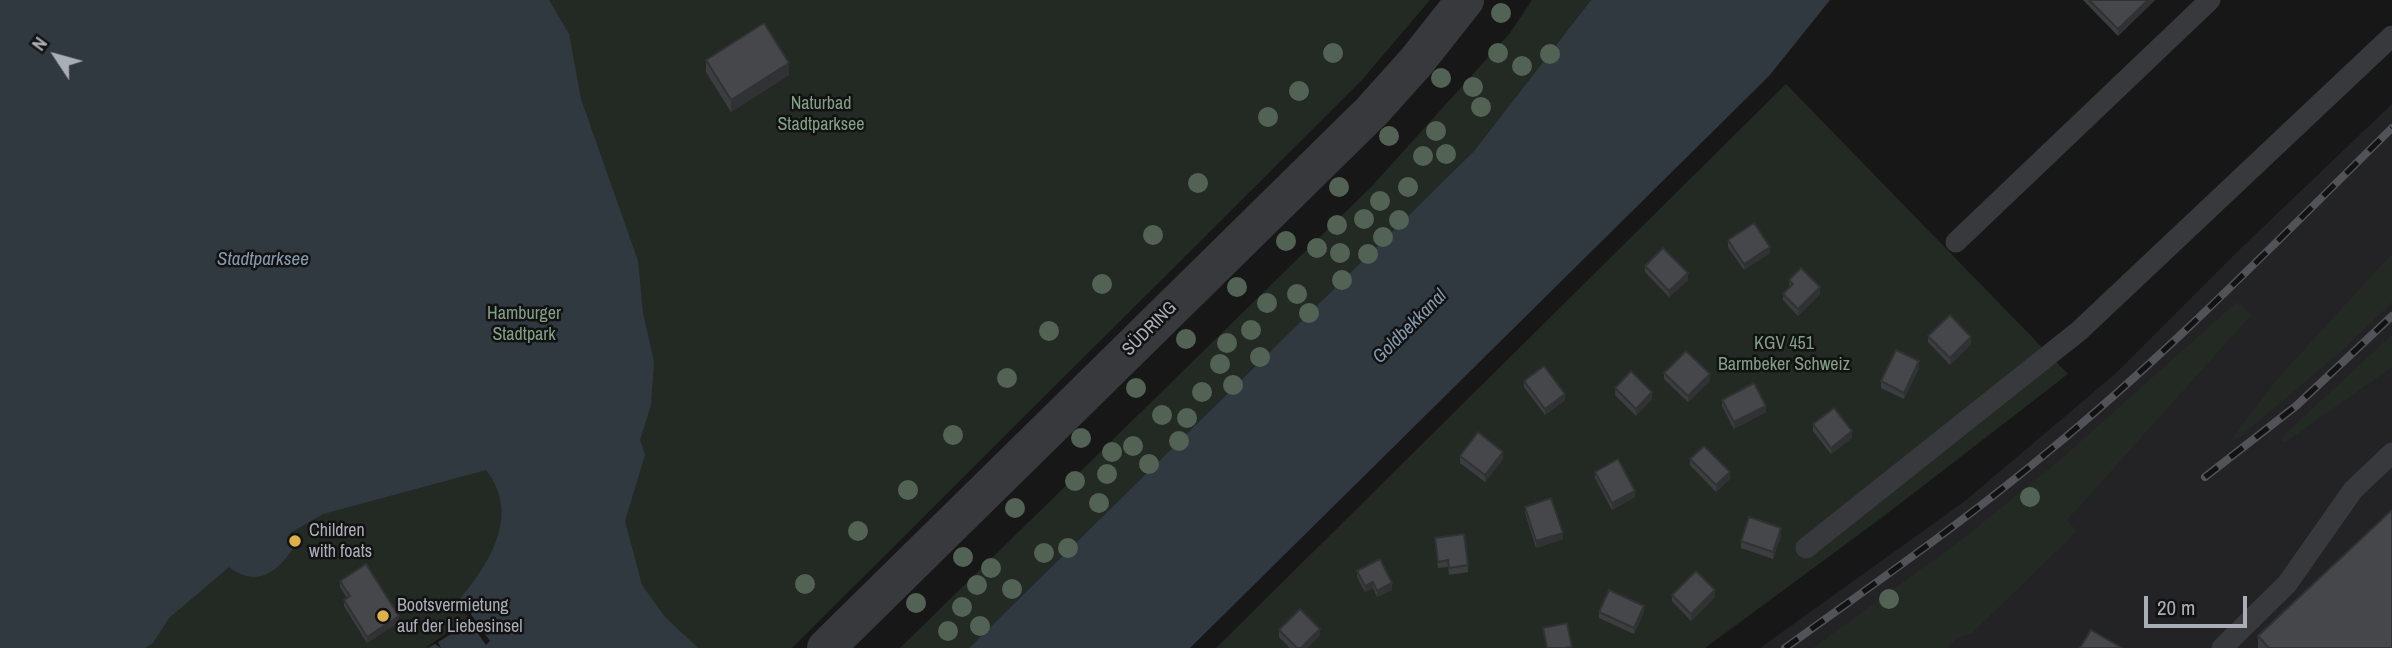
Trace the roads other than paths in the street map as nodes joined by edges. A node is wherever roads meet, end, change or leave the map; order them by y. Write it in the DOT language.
graph roads {
  1 [pos="1465,0"];
  2 [pos="2210,0"];
  3 [pos="2392,36"];
  4 [pos="1956,242"];
  5 [pos="2392,453"];
  6 [pos="1806,548"];
  7 [pos="826,648"];
  8 [pos="2222,648"];
  1 -- 7 [label="street, SÜDRING"];
  2 -- 4 [label="lane"];
  3 -- 6 [label="lane"];
  5 -- 8 [label="lane"];
}
